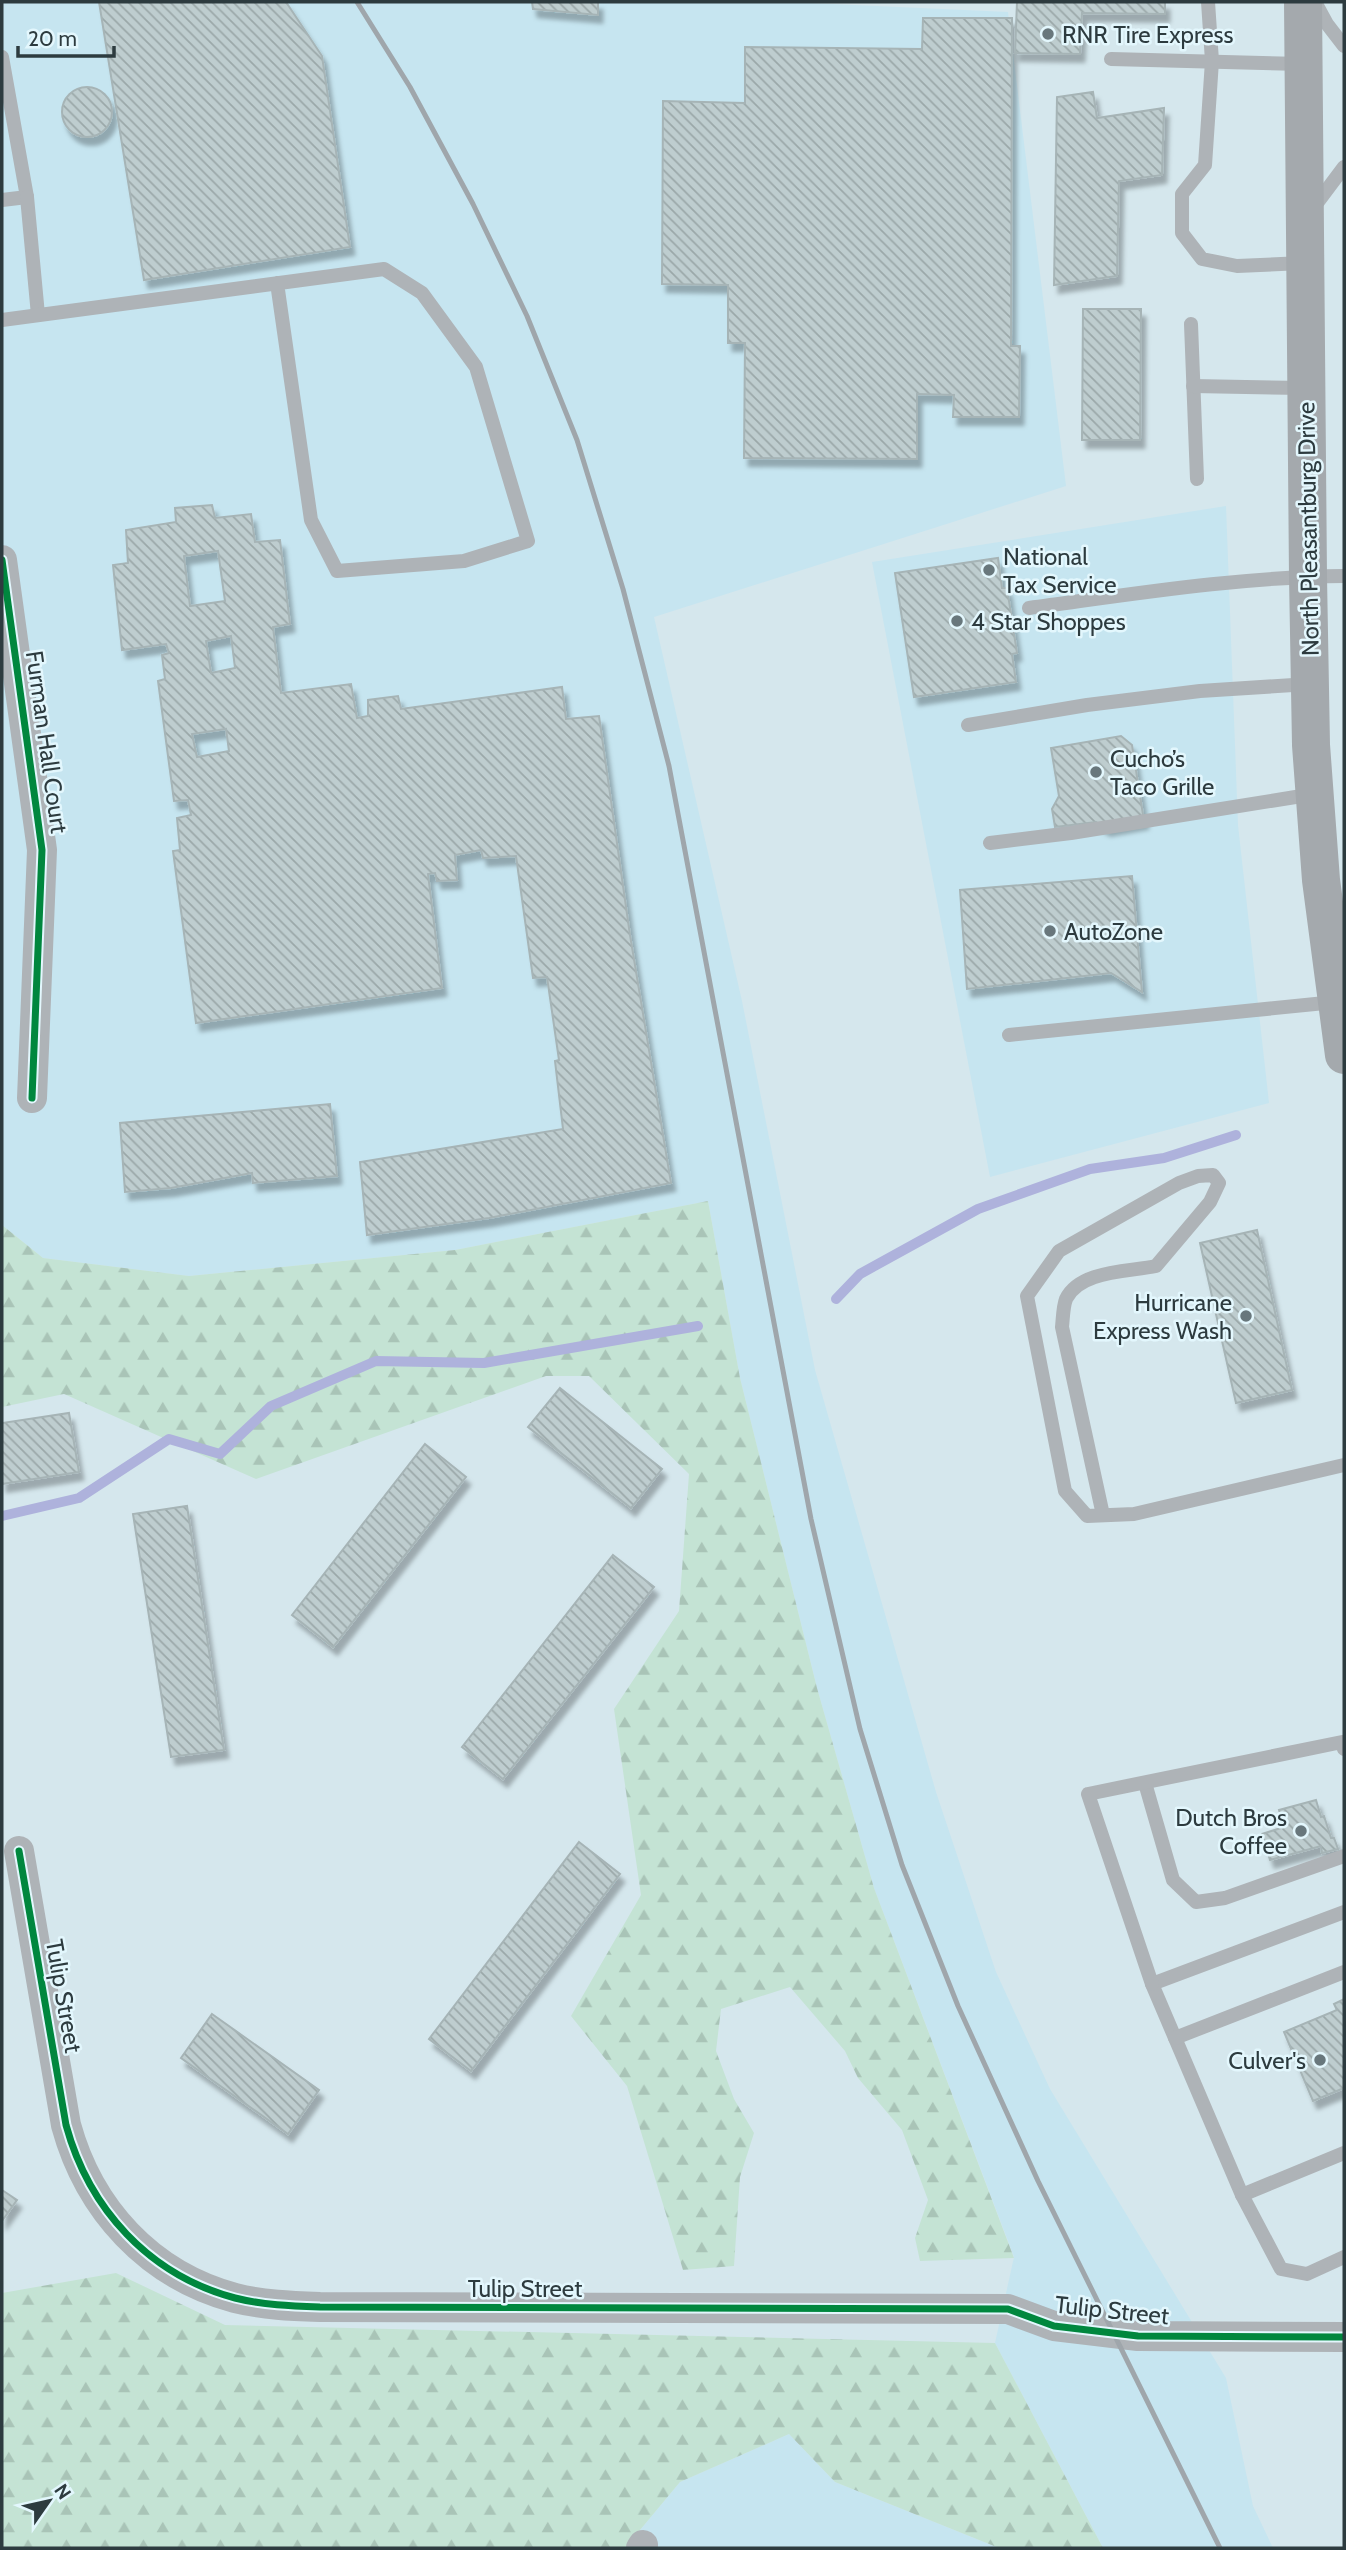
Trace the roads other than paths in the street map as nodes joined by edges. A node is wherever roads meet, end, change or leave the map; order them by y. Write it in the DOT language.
graph roads {
  1 [pos="1208,2"];
  2 [pos="1303,2"];
  3 [pos="1315,2"];
  4 [pos="1344,46"];
  5 [pos="2,57"];
  6 [pos="1111,59"];
  7 [pos="1212,61"];
  8 [pos="1304,64"];
  9 [pos="1344,167"];
  10 [pos="27,197"];
  11 [pos="2,200"];
  12 [pos="1305,219"];
  13 [pos="1304,263"];
  14 [pos="277,283"];
  15 [pos="38,315"];
  16 [pos="2,320"];
  17 [pos="1191,324"];
  18 [pos="1193,386"];
  19 [pos="1306,388"];
  20 [pos="1197,479"];
  21 [pos="2,560"];
  22 [pos="1326,577"];
  23 [pos="1029,608"];
  24 [pos="1310,684"];
  25 [pos="968,725"];
  26 [pos="1315,794"];
  27 [pos="990,843"];
  28 [pos="1340,1002"];
  29 [pos="1009,1035"];
  30 [pos="1344,1055"];
  31 [pos="32,1098"];
  32 [pos="1344,1465"];
  33 [pos="1102,1515"];
  34 [pos="1344,1749"];
  35 [pos="1145,1783"];
  36 [pos="19,1851"];
  37 [pos="1344,1856"];
  38 [pos="1344,1912"];
  39 [pos="1344,1972"];
  40 [pos="1152,1984"];
  41 [pos="1175,2038"];
  42 [pos="1344,2153"];
  43 [pos="1242,2194"];
  44 [pos="1344,2257"];
  45 [pos="1344,2337"];
  1 -- 7 [label="lane"];
  2 -- 8 [label="main road, North Pleasantburg Drive"];
  3 -- 4 [label="lane"];
  5 -- 10 [label="lane"];
  6 -- 7 [label="lane"];
  7 -- 8 [label="lane"];
  7 -- 13 [label="lane"];
  8 -- 12 [label="main road, North Pleasantburg Drive"];
  9 -- 12 [label="lane"];
  10 -- 11 [label="lane"];
  10 -- 15 [label="lane"];
  12 -- 13 [label="main road, North Pleasantburg Drive"];
  13 -- 19 [label="main road, North Pleasantburg Drive"];
  14 -- 14 [label="lane"];
  14 -- 15 [label="lane"];
  15 -- 16 [label="lane"];
  17 -- 18 [label="lane"];
  18 -- 19 [label="lane"];
  18 -- 20 [label="lane"];
  19 -- 22 [label="main road, North Pleasantburg Drive"];
  21 -- 31 [label="street, Furman Hall Court"];
  22 -- 23 [label="lane"];
  22 -- 24 [label="main road, North Pleasantburg Drive"];
  24 -- 25 [label="lane"];
  24 -- 26 [label="main road, North Pleasantburg Drive"];
  26 -- 27 [label="lane"];
  26 -- 28 [label="main road, North Pleasantburg Drive"];
  28 -- 29 [label="lane"];
  28 -- 30 [label="main road, North Pleasantburg Drive"];
  32 -- 33 [label="lane"];
  33 -- 33 [label="lane"];
  34 -- 35 [label="lane"];
  35 -- 37 [label="lane"];
  35 -- 40 [label="lane"];
  36 -- 45 [label="street, Tulip Street"];
  38 -- 40 [label="lane"];
  39 -- 41 [label="lane"];
  40 -- 41 [label="lane"];
  41 -- 43 [label="lane"];
  42 -- 43 [label="lane"];
  43 -- 44 [label="lane"];
}
